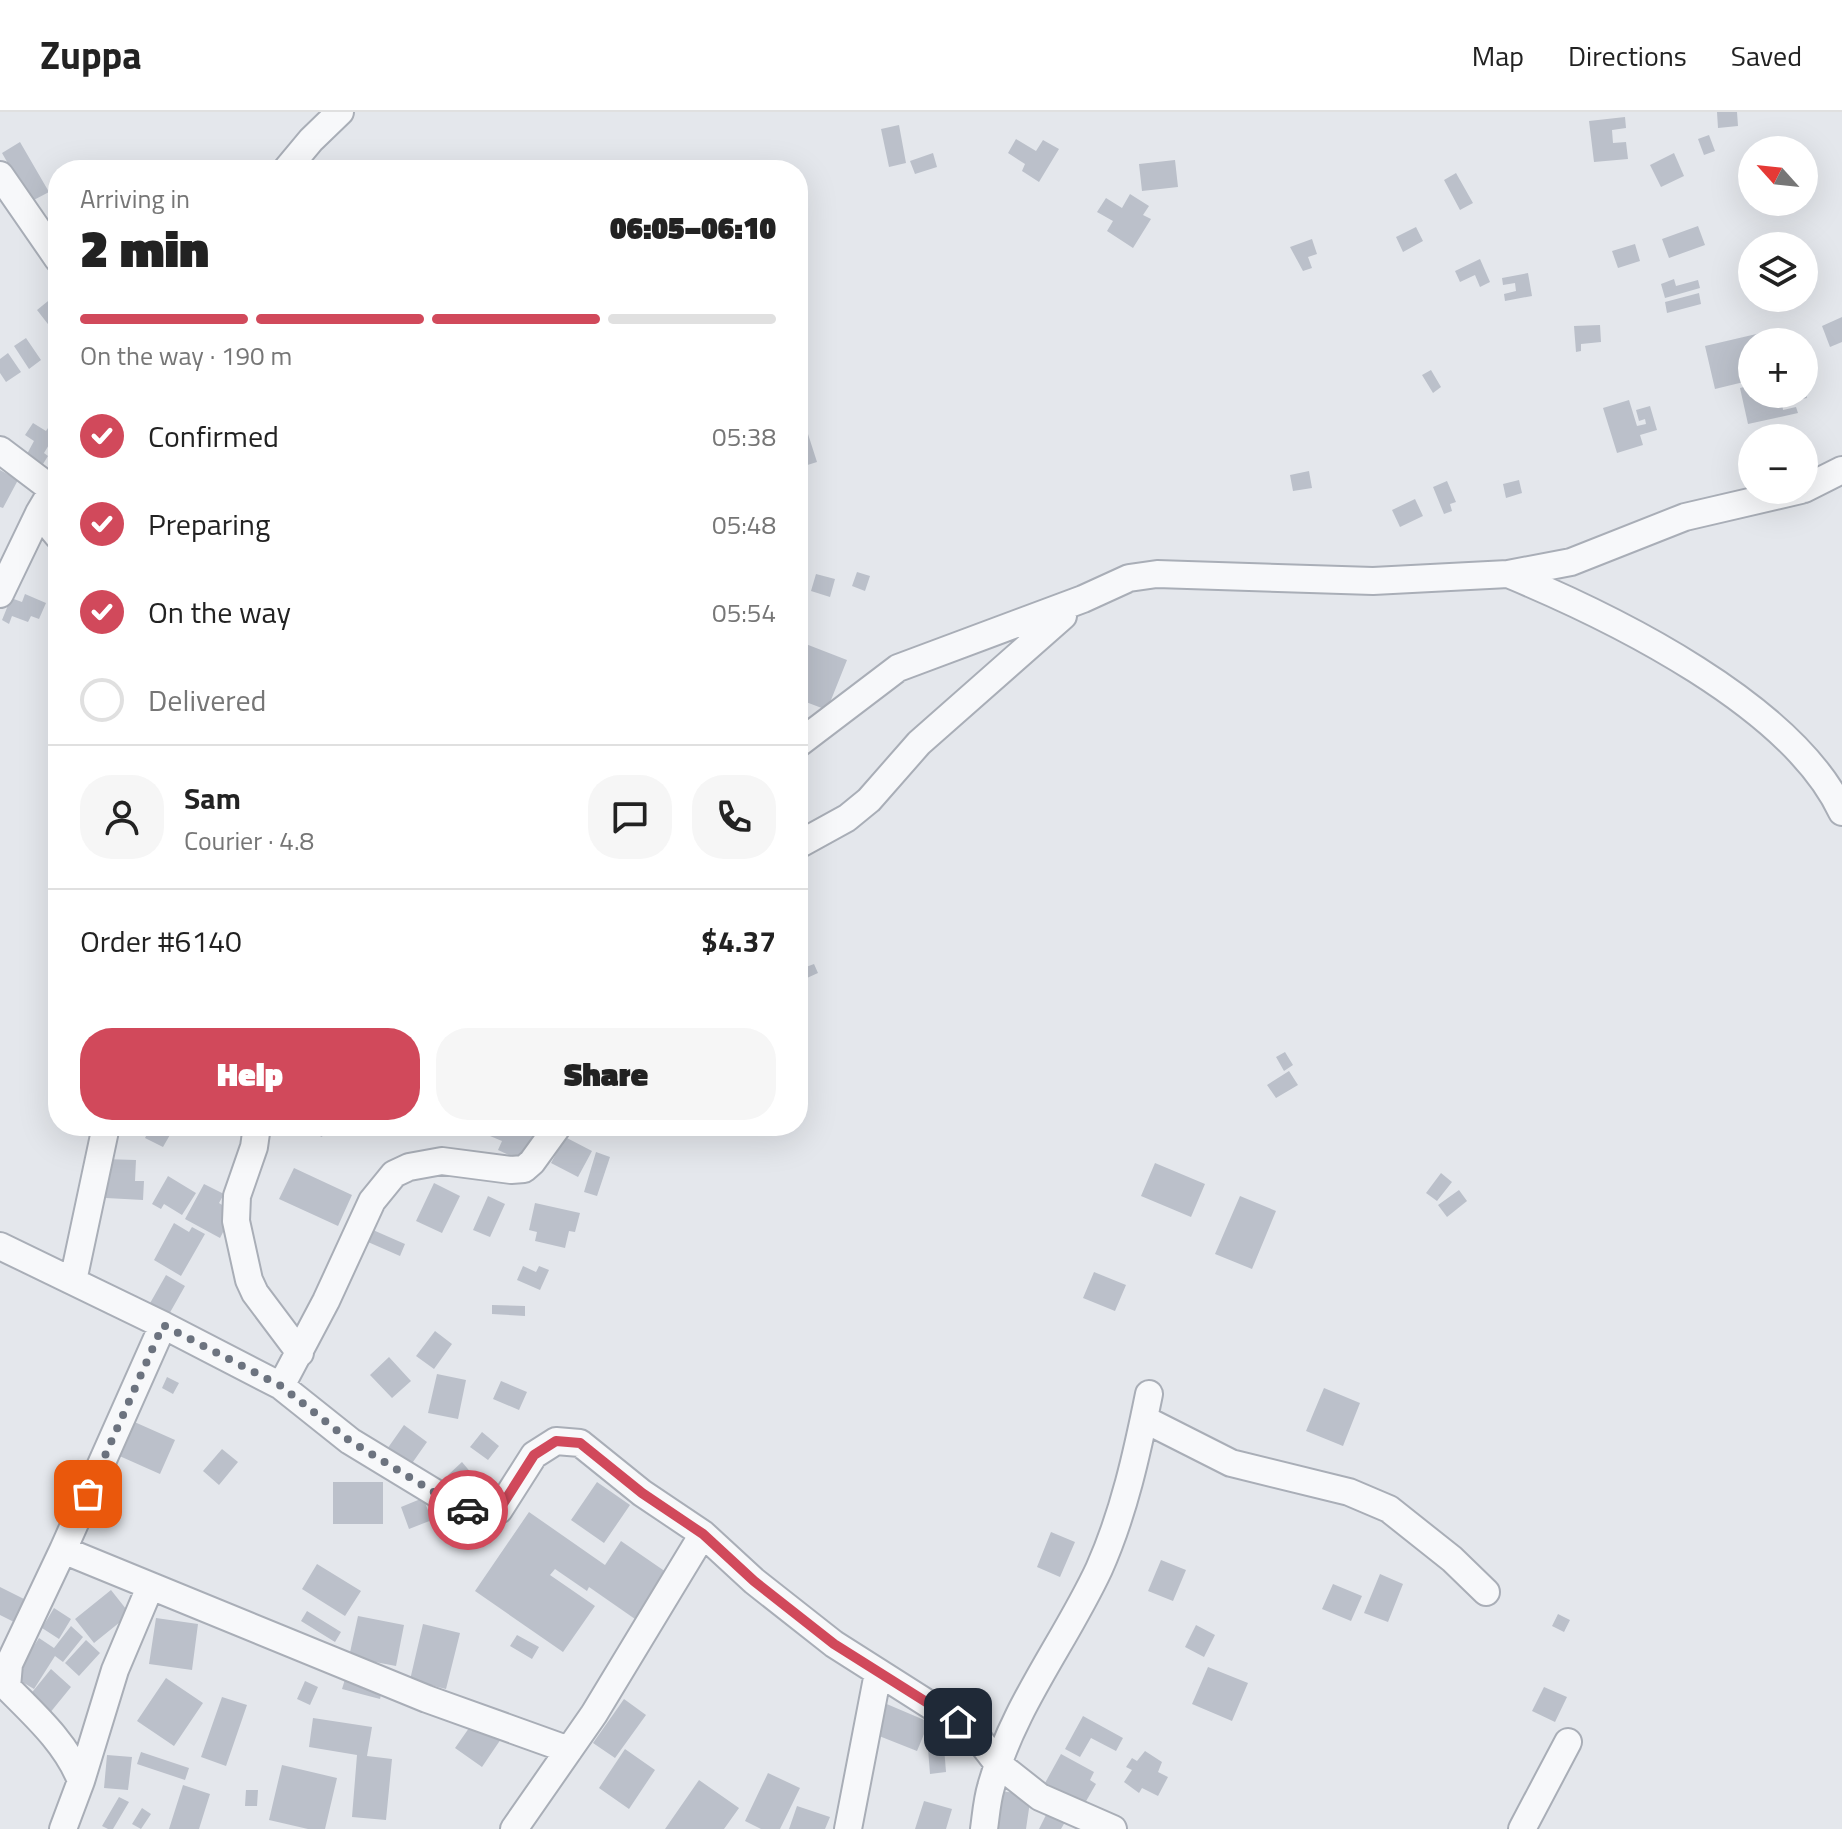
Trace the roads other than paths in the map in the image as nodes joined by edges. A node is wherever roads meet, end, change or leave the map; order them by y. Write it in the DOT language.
graph roads {
  1 [pos="340,112"];
  2 [pos="294,160"];
  3 [pos="0,175"];
  4 [pos="48,245"];
  5 [pos="0,450"];
  6 [pos="1842,470"];
  7 [pos="48,481"];
  8 [pos="1818,482"];
  9 [pos="48,498"];
  10 [pos="1742,504"];
  11 [pos="39,513"];
  12 [pos="48,524"];
  13 [pos="1508,574"];
  14 [pos="0,594"];
  15 [pos="1083,599"];
  16 [pos="808,736"];
  17 [pos="1842,812"];
  18 [pos="808,839"];
  19 [pos="104,1136"];
  20 [pos="256,1136"];
  21 [pos="551,1136"];
  22 [pos="0,1246"];
  23 [pos="73,1281"];
  24 [pos="163,1325"];
  25 [pos="300,1353"];
  26 [pos="281,1386"];
  27 [pos="703,1534"];
  28 [pos="63,1550"];
  29 [pos="150,1587"];
  30 [pos="1486,1592"];
  31 [pos="878,1673"];
  32 [pos="4,1683"];
  33 [pos="1568,1742"];
  34 [pos="569,1750"];
  35 [pos="998,1764"];
  36 [pos="81,1781"];
  37 [pos="63,1829"];
  38 [pos="514,1829"];
  39 [pos="848,1829"];
  40 [pos="984,1829"];
  41 [pos="1113,1829"];
  42 [pos="1522,1829"];
  1 -- 2 [label="street"];
  3 -- 4 [label="street"];
  5 -- 7 [label="street"];
  6 -- 8 [label="street"];
  9 -- 11 [label="street"];
  10 -- 13 [label="street"];
  11 -- 12 [label="street"];
  11 -- 14 [label="street"];
  13 -- 15 [label="street"];
  13 -- 17 [label="street"];
  15 -- 16 [label="street"];
  15 -- 18 [label="street"];
  19 -- 23 [label="street"];
  20 -- 25 [label="street"];
  21 -- 25 [label="street"];
  22 -- 23 [label="street"];
  23 -- 24 [label="street"];
  24 -- 26 [label="street"];
  24 -- 28 [label="street"];
  25 -- 26 [label="street"];
  26 -- 27 [label="street"];
  27 -- 31 [label="street"];
  27 -- 34 [label="street"];
  28 -- 29 [label="street"];
  28 -- 32 [label="street"];
  29 -- 34 [label="street"];
  29 -- 36 [label="street"];
  30 -- 35 [label="street"];
  31 -- 35 [label="street"];
  31 -- 39 [label="street"];
  32 -- 36 [label="street"];
  33 -- 42 [label="street"];
  34 -- 38 [label="street"];
  35 -- 40 [label="street"];
  35 -- 41 [label="street"];
  36 -- 37 [label="street"];
}
